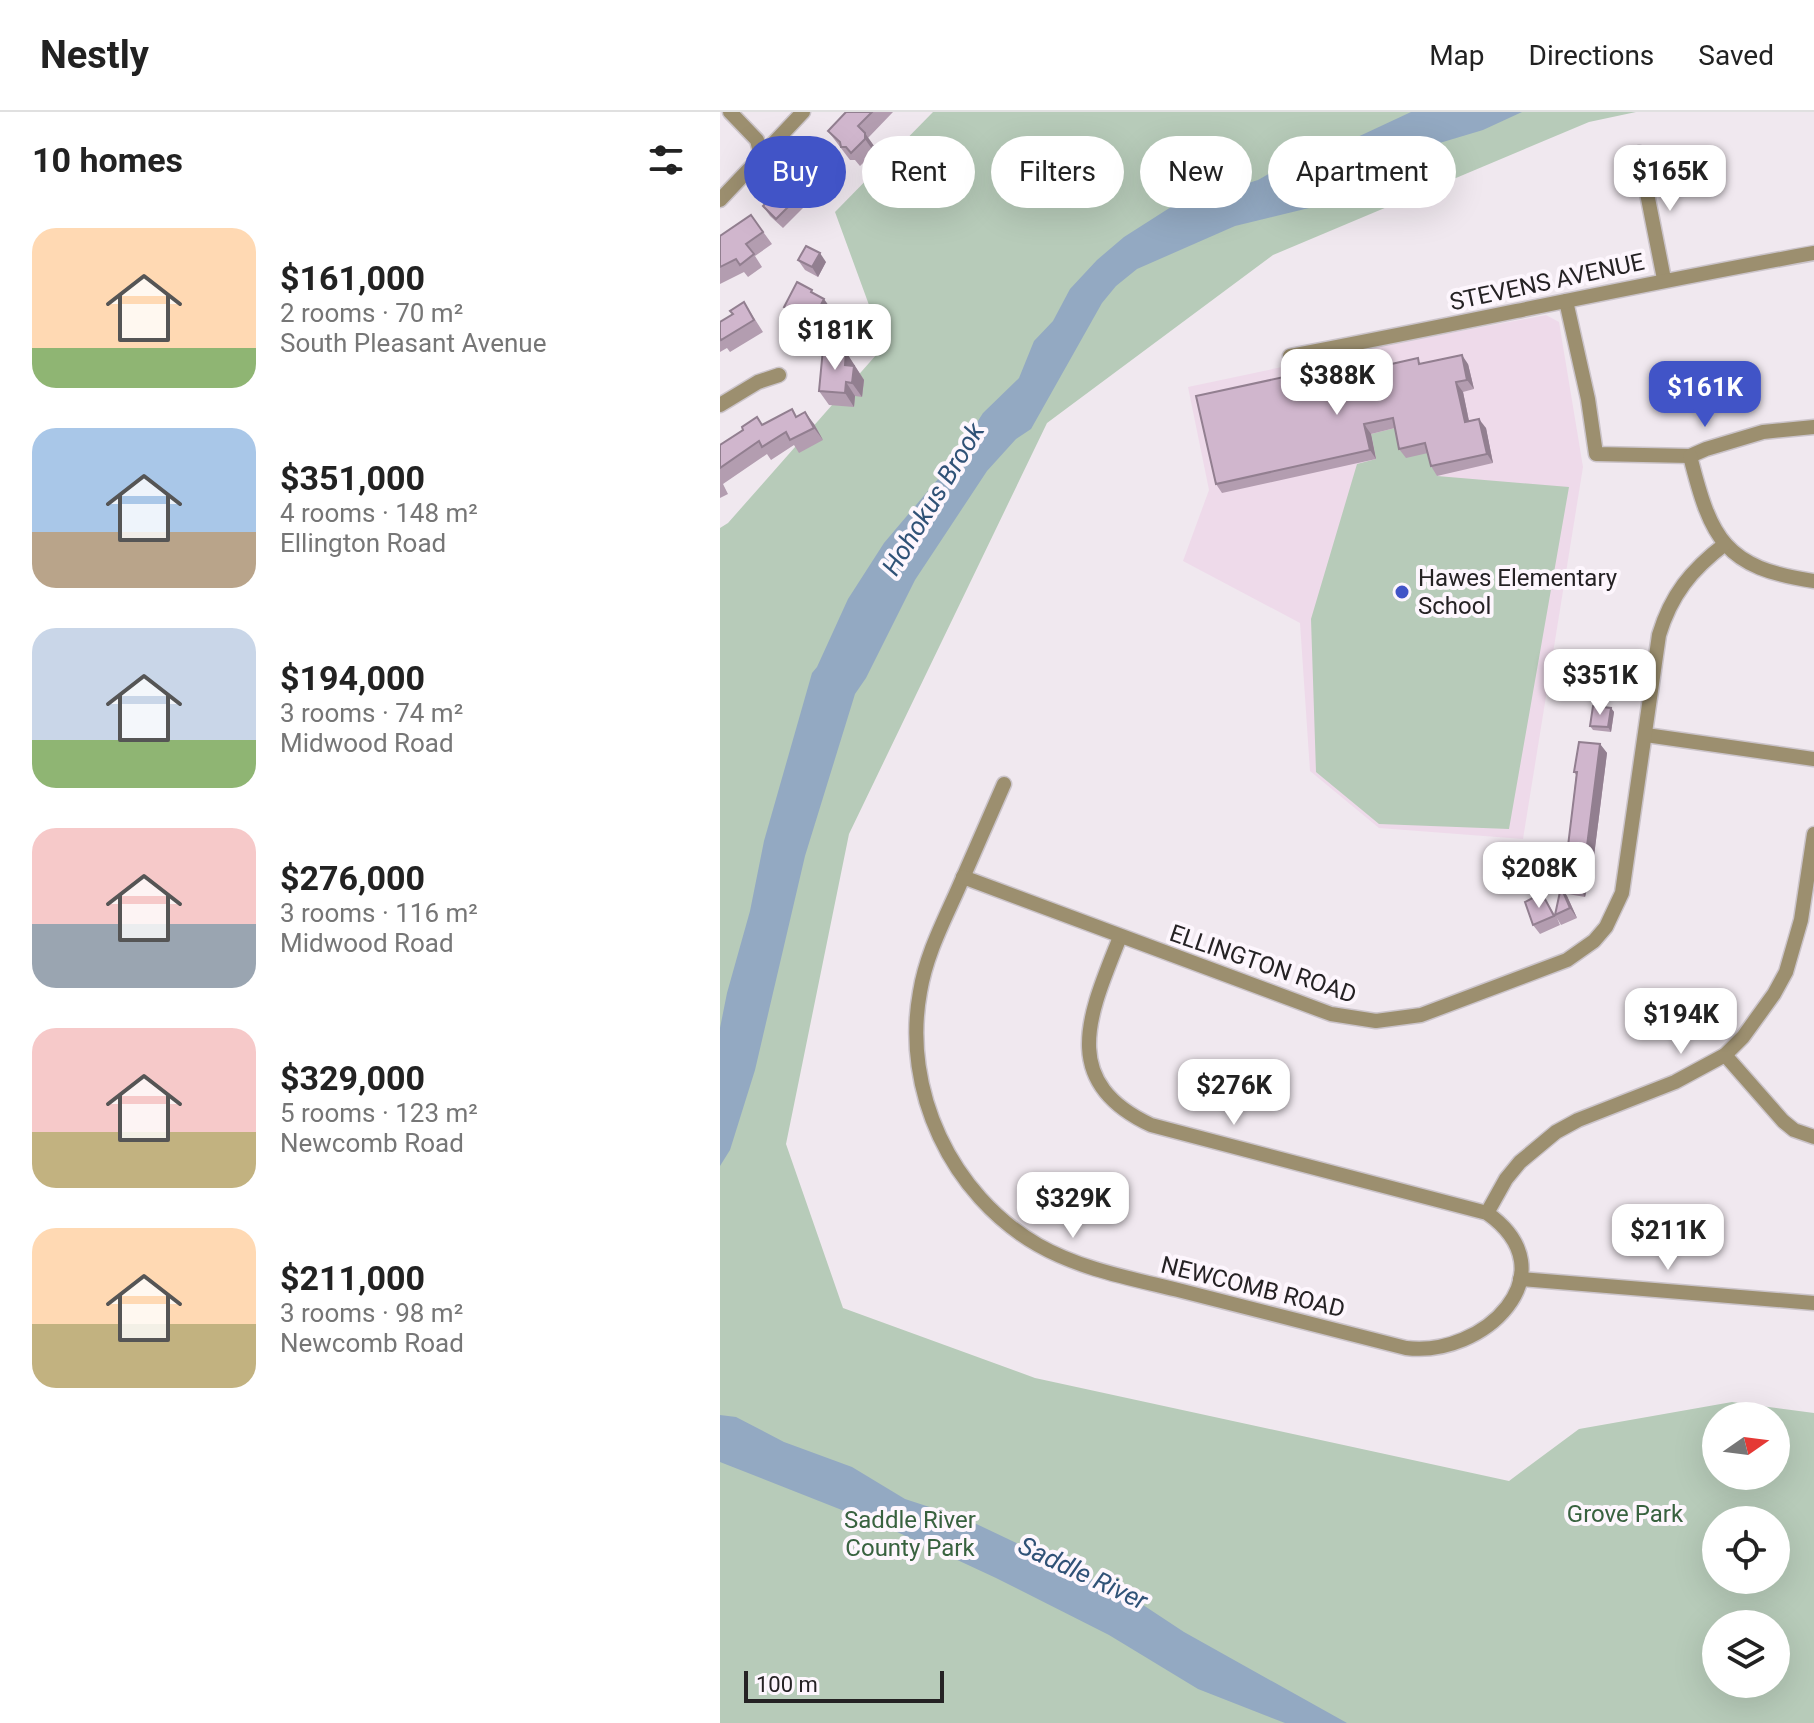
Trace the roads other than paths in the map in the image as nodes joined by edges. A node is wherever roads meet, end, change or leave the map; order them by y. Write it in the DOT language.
graph roads {
  1 [pos="730,112"];
  2 [pos="803,112"];
  3 [pos="753,136"];
  4 [pos="780,136"];
  5 [pos="1639,153"];
  6 [pos="744,174"];
  7 [pos="720,200"];
  8 [pos="1814,253"];
  9 [pos="1664,279"];
  10 [pos="1566,301"];
  11 [pos="1290,356"];
  12 [pos="779,375"];
  13 [pos="720,405"];
  14 [pos="1814,427"];
  15 [pos="1690,456"];
  16 [pos="1725,544"];
  17 [pos="1814,581"];
  18 [pos="1646,735"];
  19 [pos="1814,759"];
  20 [pos="1004,784"];
  21 [pos="1814,834"];
  22 [pos="963,877"];
  23 [pos="1120,937"];
  24 [pos="1725,1055"];
  25 [pos="1814,1137"];
  26 [pos="1487,1213"];
  27 [pos="1520,1279"];
  28 [pos="1814,1303"];
  1 -- 3 [label="street"];
  2 -- 4 [label="street"];
  5 -- 9 [label="street"];
  6 -- 7 [label="street"];
  8 -- 9 [label="street, STEVENS AVENUE"];
  9 -- 10 [label="street, STEVENS AVENUE"];
  10 -- 11 [label="street, STEVENS AVENUE"];
  10 -- 15 [label="street"];
  12 -- 13 [label="street"];
  14 -- 15 [label="street"];
  15 -- 16 [label="street"];
  16 -- 17 [label="street"];
  16 -- 18 [label="street, ELLINGTON ROAD"];
  18 -- 19 [label="street"];
  18 -- 23 [label="street, ELLINGTON ROAD"];
  20 -- 22 [label="street, NEWCOMB ROAD"];
  21 -- 24 [label="street"];
  22 -- 23 [label="street, ELLINGTON ROAD"];
  22 -- 27 [label="street, NEWCOMB ROAD"];
  23 -- 26 [label="street"];
  24 -- 25 [label="street"];
  24 -- 26 [label="street"];
  26 -- 27 [label="street"];
  27 -- 28 [label="street"];
}
